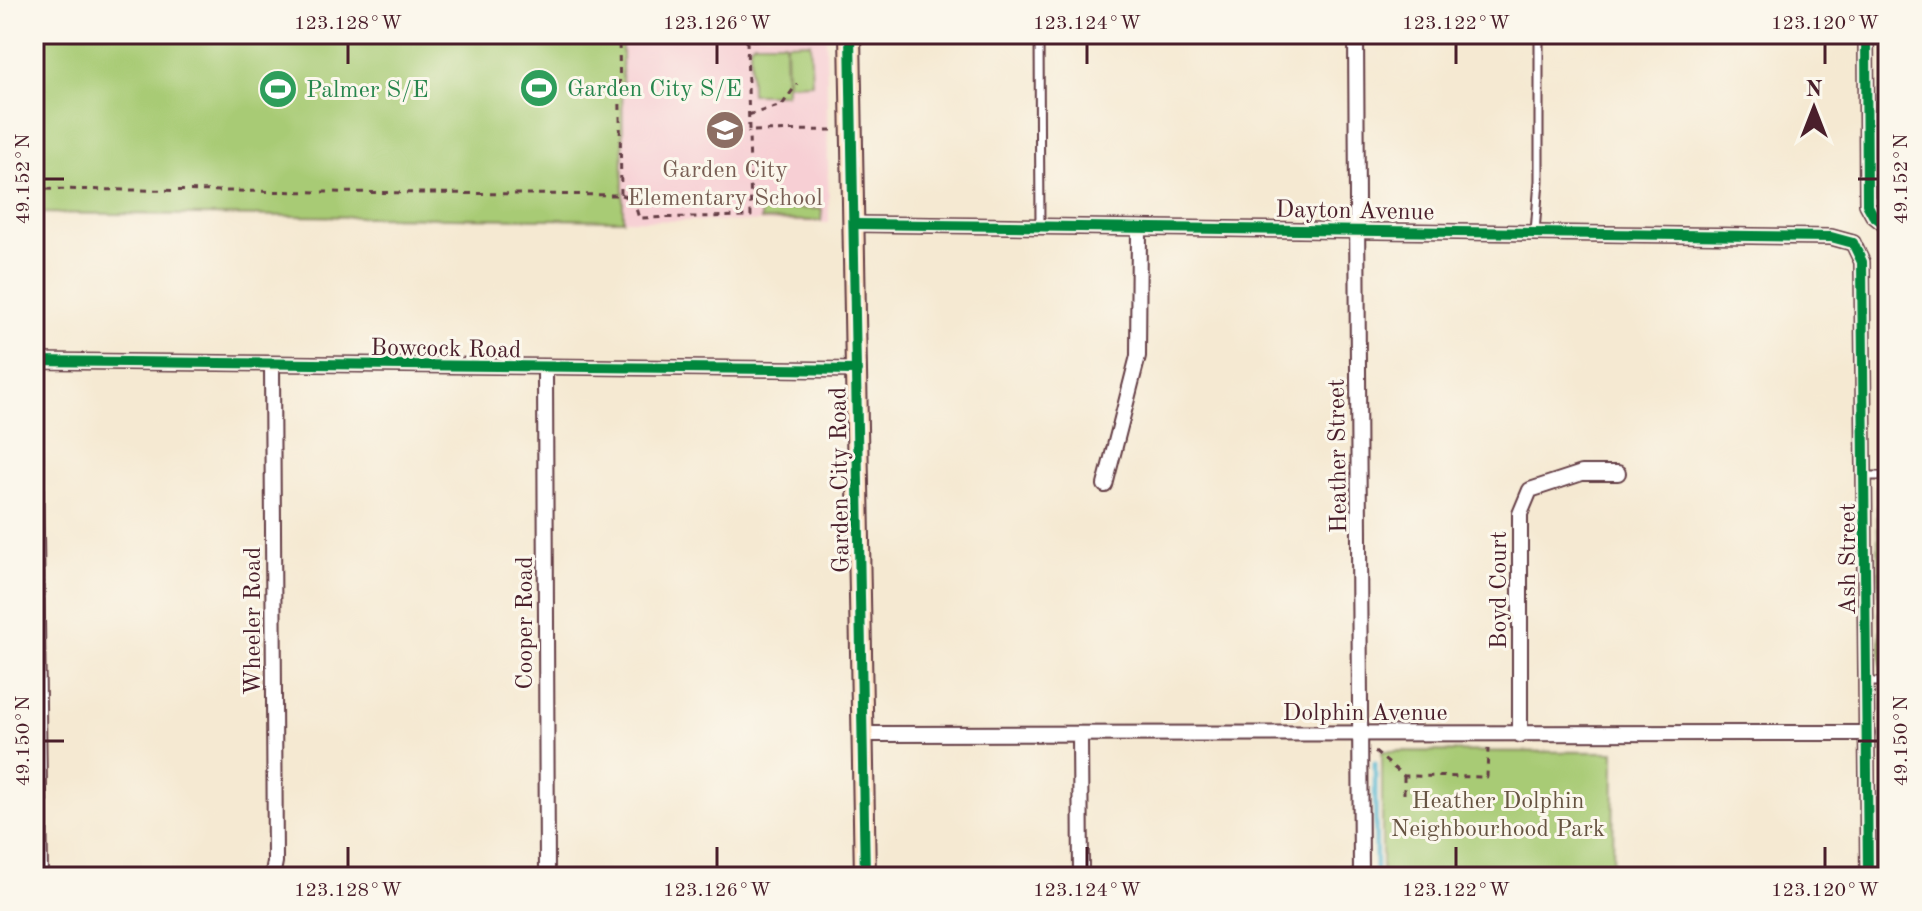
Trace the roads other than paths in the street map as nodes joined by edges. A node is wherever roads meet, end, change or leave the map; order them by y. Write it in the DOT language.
graph roads {
  1 [pos="1039,34"];
  2 [pos="1356,34"];
  3 [pos="1539,34"];
  4 [pos="1866,34"];
  5 [pos="841,36"];
  6 [pos="856,224"];
  7 [pos="1888,227"];
  8 [pos="1040,228"];
  9 [pos="1357,228"];
  10 [pos="1139,229"];
  11 [pos="1534,235"];
  12 [pos="1853,243"];
  13 [pos="34,361"];
  14 [pos="272,365"];
  15 [pos="545,369"];
  16 [pos="857,370"];
  17 [pos="1618,473"];
  18 [pos="1867,476"];
  19 [pos="1888,476"];
  20 [pos="1105,485"];
  21 [pos="1867,682"];
  22 [pos="1888,682"];
  23 [pos="1867,733"];
  24 [pos="863,734"];
  25 [pos="1080,734"];
  26 [pos="1362,734"];
  27 [pos="1520,735"];
  28 [pos="40,877"];
  29 [pos="272,877"];
  30 [pos="547,877"];
  31 [pos="865,877"];
  32 [pos="1081,877"];
  33 [pos="1361,877"];
  34 [pos="1868,877"];
  1 -- 8 [label="lane"];
  2 -- 9 [label="street, Heather Street"];
  3 -- 11 [label="lane"];
  4 -- 7 [label="street"];
  5 -- 6 [label="street, Garden City Road"];
  6 -- 8 [label="street, Dayton Avenue"];
  6 -- 16 [label="street, Garden City Road"];
  8 -- 10 [label="street, Dayton Avenue"];
  9 -- 10 [label="street, Dayton Avenue"];
  9 -- 11 [label="street, Dayton Avenue"];
  9 -- 26 [label="street, Heather Street"];
  10 -- 20 [label="street"];
  11 -- 12 [label="street, Dayton Avenue"];
  12 -- 18 [label="street, Ash Street"];
  13 -- 14 [label="street, Bowcock Road"];
  13 -- 28 [label="street"];
  14 -- 15 [label="street, Bowcock Road"];
  14 -- 29 [label="street, Wheeler Road"];
  15 -- 16 [label="street, Bowcock Road"];
  15 -- 30 [label="street, Cooper Road"];
  16 -- 24 [label="street, Garden City Road"];
  17 -- 27 [label="street, Boyd Court"];
  18 -- 19 [label="lane"];
  18 -- 21 [label="street, Ash Street"];
  21 -- 22 [label="lane"];
  21 -- 23 [label="street, Ash Street"];
  23 -- 27 [label="street, Dolphin Avenue"];
  23 -- 34 [label="street, Ash Street"];
  24 -- 25 [label="street, Dolphin Avenue"];
  24 -- 31 [label="street, Garden City Road"];
  25 -- 26 [label="street, Dolphin Avenue"];
  25 -- 32 [label="street"];
  26 -- 27 [label="street, Dolphin Avenue"];
  26 -- 33 [label="street, Heather Street"];
}
